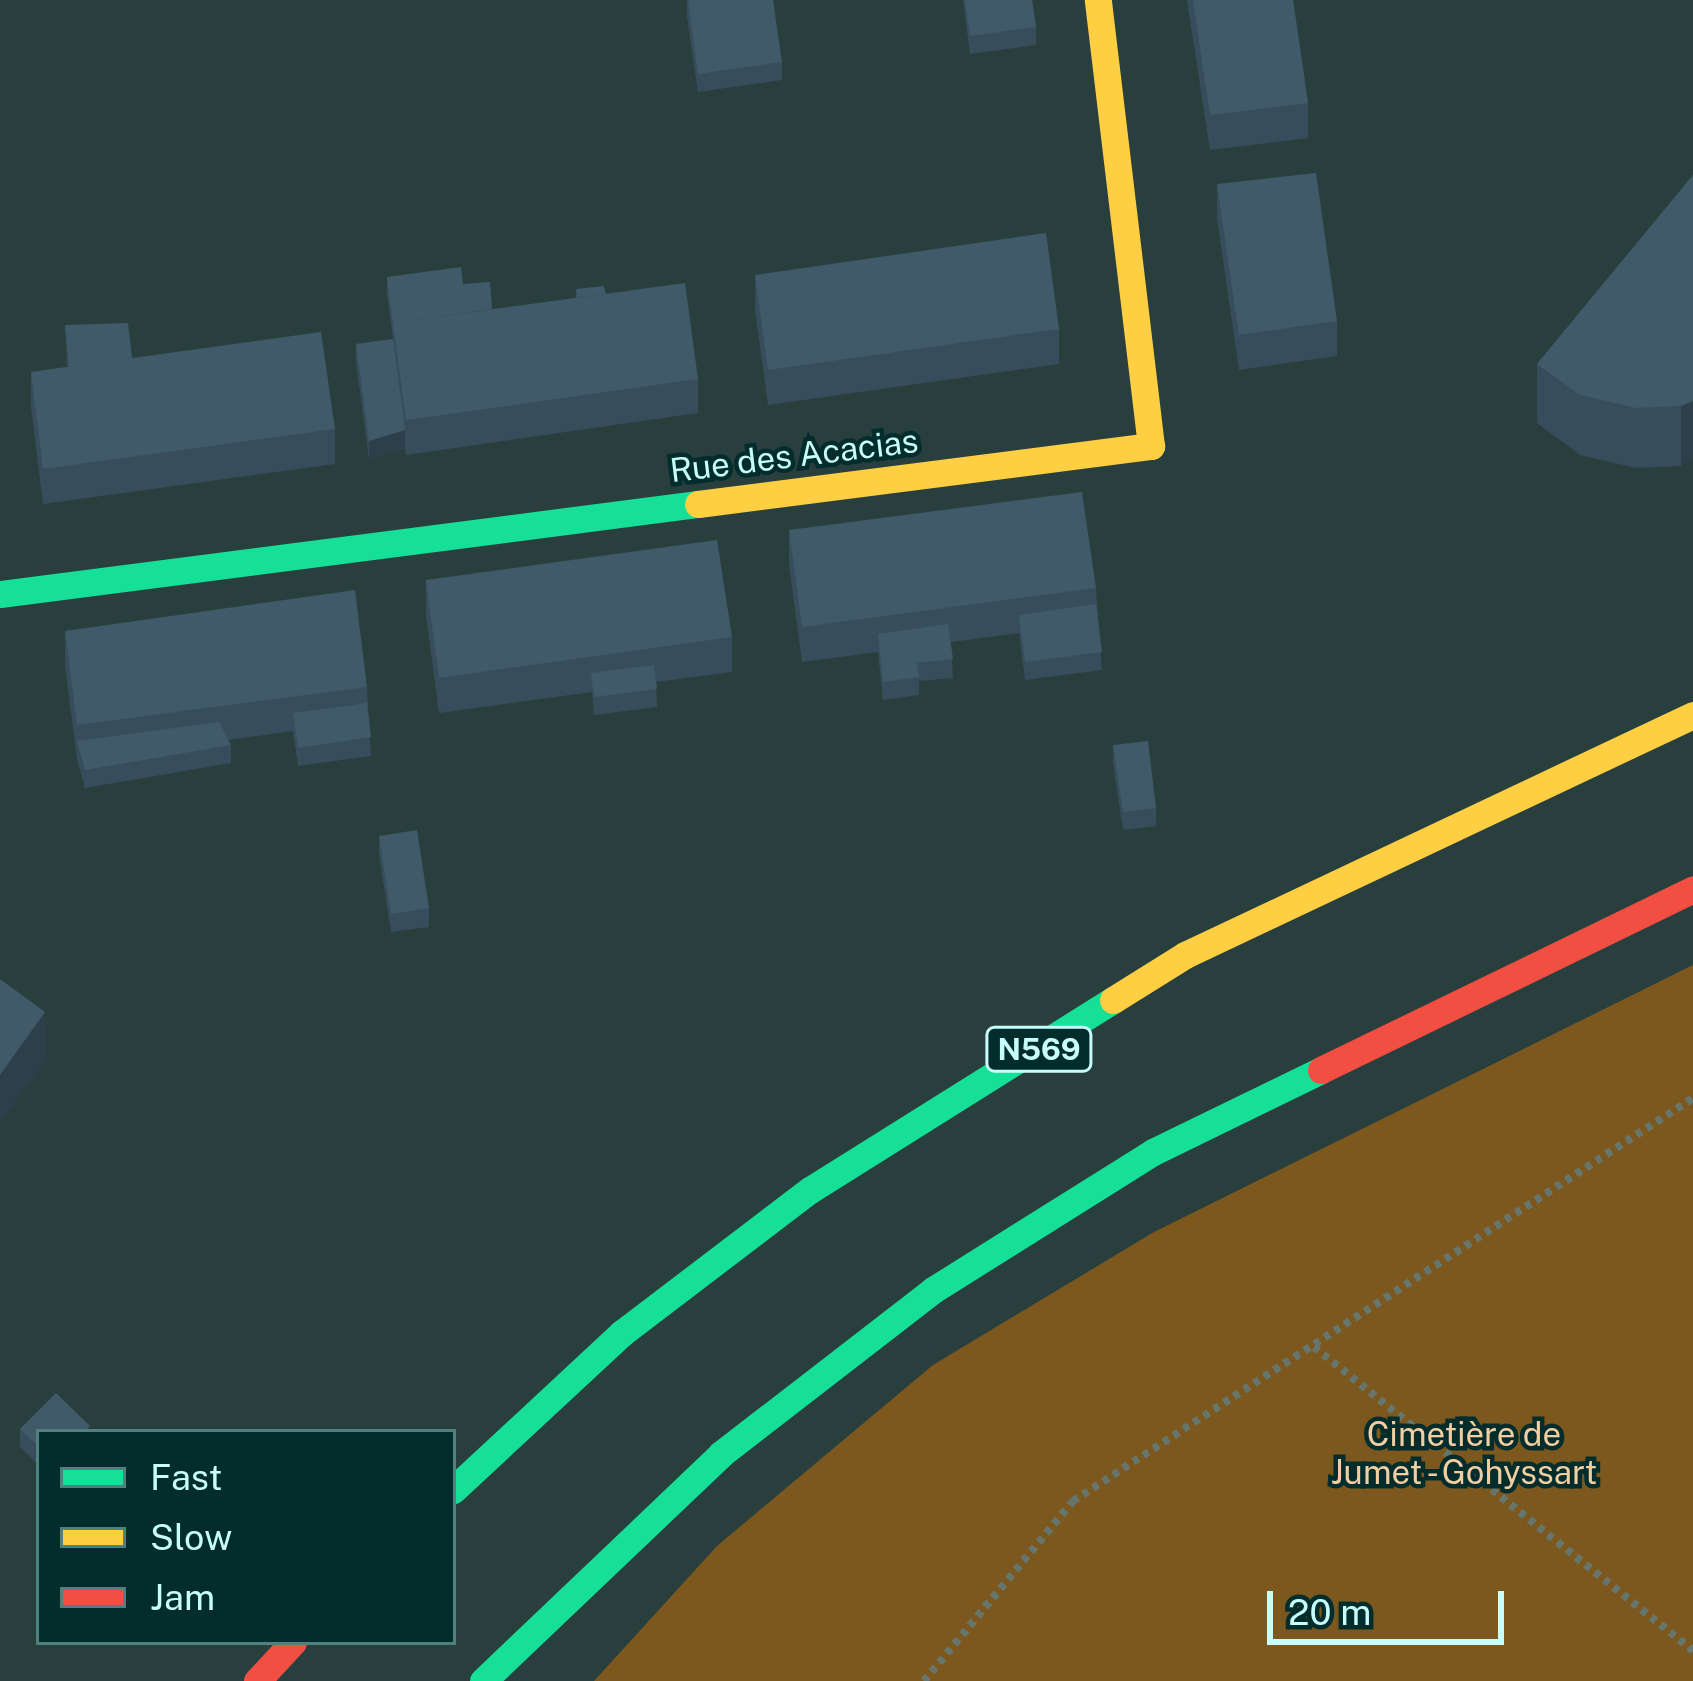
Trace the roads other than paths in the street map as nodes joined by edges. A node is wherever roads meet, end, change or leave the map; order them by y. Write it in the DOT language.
graph roads {
  1 [pos="1098,0"];
  2 [pos="0,594"];
  3 [pos="1693,715"];
  4 [pos="1693,889"];
  5 [pos="456,1487"];
  6 [pos="290,1645"];
  7 [pos="257,1681"];
  8 [pos="483,1681"];
  1 -- 2 [label="main road, Rue des Acacias"];
  3 -- 5 [label="main road, N569"];
  4 -- 8 [label="main road"];
  6 -- 7 [label="main road"];
}
